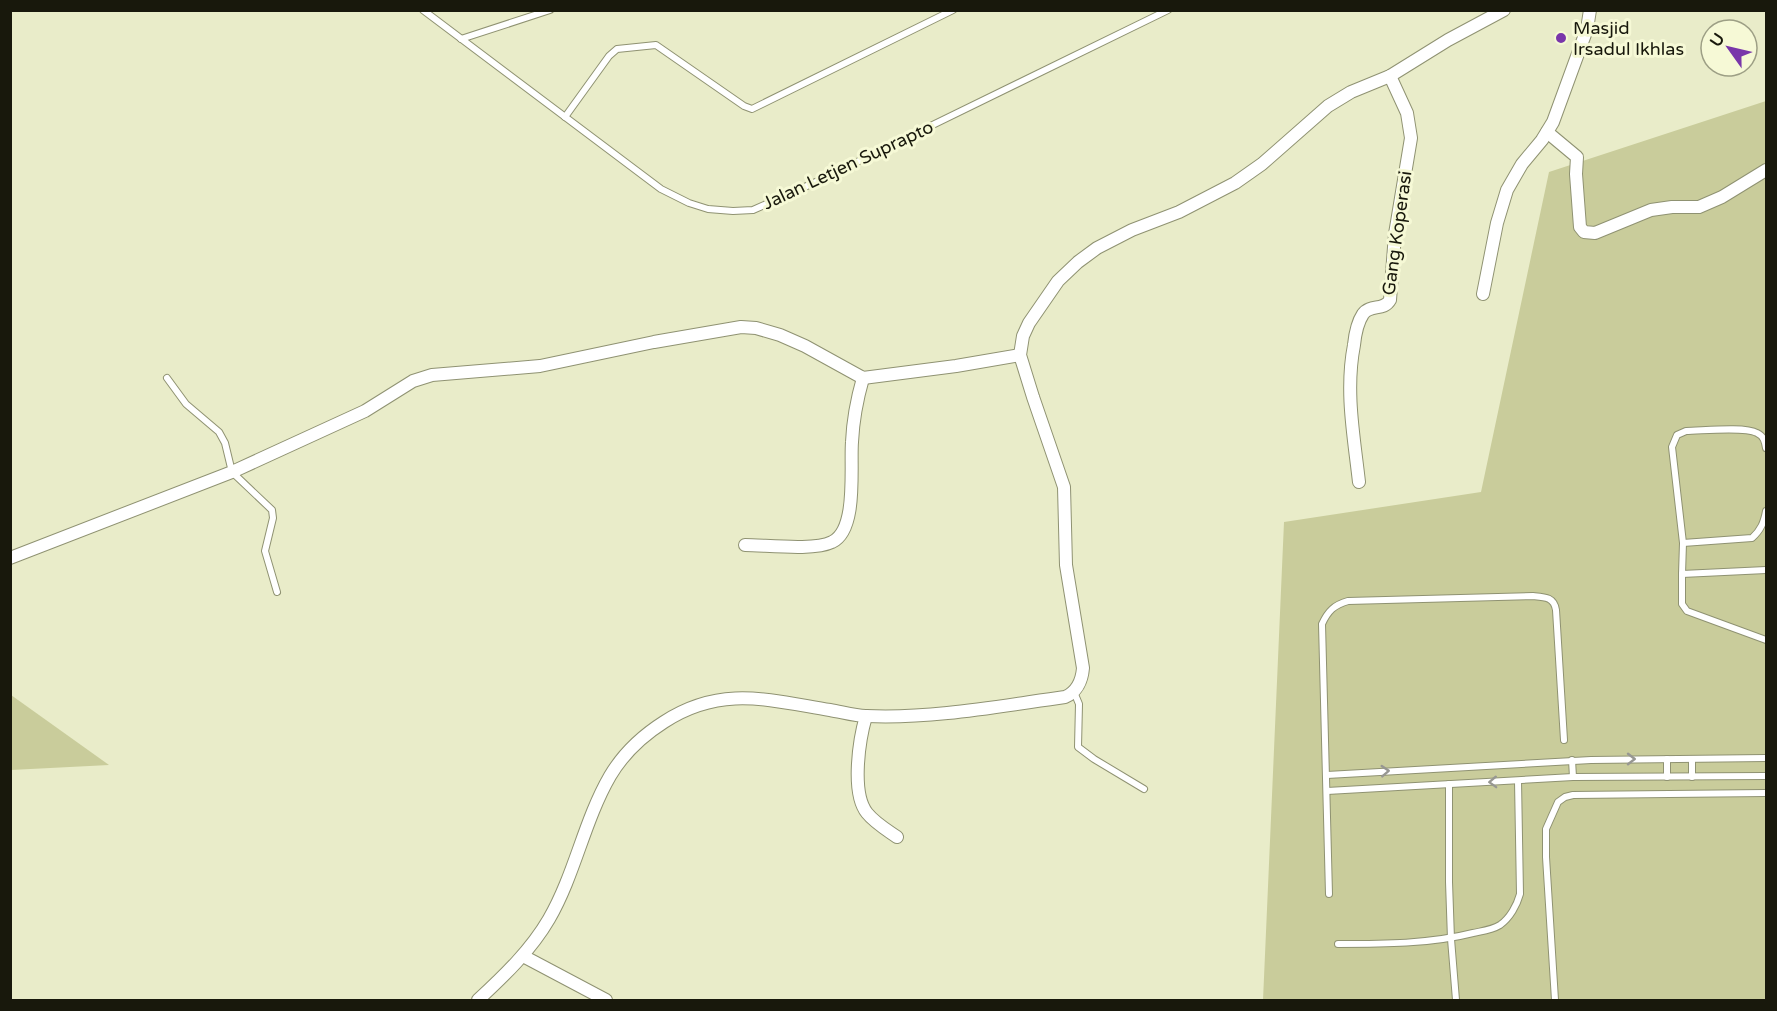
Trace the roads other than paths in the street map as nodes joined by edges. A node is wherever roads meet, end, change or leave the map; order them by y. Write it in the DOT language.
graph roads {
  1 [pos="423,10"];
  2 [pos="550,10"];
  3 [pos="953,10"];
  4 [pos="1168,10"];
  5 [pos="1504,10"];
  6 [pos="1590,10"];
  7 [pos="461,39"];
  8 [pos="1390,76"];
  9 [pos="565,117"];
  10 [pos="1547,132"];
  11 [pos="1767,170"];
  12 [pos="1484,294"];
  13 [pos="1020,355"];
  14 [pos="167,378"];
  15 [pos="863,378"];
  16 [pos="1767,448"];
  17 [pos="232,472"];
  18 [pos="1359,483"];
  19 [pos="1767,511"];
  20 [pos="1683,543"];
  21 [pos="745,544"];
  22 [pos="10,558"];
  23 [pos="1767,570"];
  24 [pos="1682,574"];
  25 [pos="277,592"];
  26 [pos="1767,640"];
  27 [pos="1074,692"];
  28 [pos="866,716"];
  29 [pos="1564,740"];
  30 [pos="1767,758"];
  31 [pos="1668,759"];
  32 [pos="1692,759"];
  33 [pos="1572,760"];
  34 [pos="1327,774"];
  35 [pos="1767,776"];
  36 [pos="1573,777"];
  37 [pos="1667,777"];
  38 [pos="1692,777"];
  39 [pos="1518,781"];
  40 [pos="1449,784"];
  41 [pos="1144,789"];
  42 [pos="1328,790"];
  43 [pos="1767,792"];
  44 [pos="897,837"];
  45 [pos="1329,894"];
  46 [pos="1451,939"];
  47 [pos="1338,944"];
  48 [pos="523,956"];
  49 [pos="478,1000"];
  50 [pos="606,1000"];
  51 [pos="1456,1000"];
  52 [pos="1555,1000"];
  1 -- 7 [label="lane, Jalan Letjen Suprapto"];
  2 -- 7 [label="lane"];
  3 -- 9 [label="lane"];
  4 -- 9 [label="lane, Jalan Letjen Suprapto"];
  5 -- 8 [label="street"];
  6 -- 10 [label="street"];
  7 -- 9 [label="lane, Jalan Letjen Suprapto"];
  8 -- 13 [label="street"];
  8 -- 18 [label="street, Gang Koperasi"];
  10 -- 11 [label="street"];
  10 -- 12 [label="street"];
  13 -- 15 [label="street"];
  13 -- 27 [label="street"];
  14 -- 17 [label="lane"];
  15 -- 17 [label="street"];
  15 -- 21 [label="street"];
  16 -- 20 [label="lane"];
  17 -- 22 [label="street"];
  17 -- 25 [label="lane"];
  19 -- 20 [label="lane"];
  20 -- 24 [label="lane"];
  23 -- 24 [label="lane"];
  24 -- 26 [label="lane"];
  27 -- 28 [label="street"];
  27 -- 41 [label="lane"];
  28 -- 44 [label="street"];
  28 -- 48 [label="street"];
  29 -- 34 [label="lane"];
  30 -- 32 [label="lane"];
  31 -- 32 [label="lane"];
  33 -- 31 [label="lane, one-way"];
  31 -- 37 [label="lane"];
  32 -- 38 [label="lane"];
  34 -- 33 [label="lane, one-way"];
  33 -- 36 [label="lane"];
  34 -- 42 [label="lane"];
  35 -- 38 [label="lane"];
  36 -- 37 [label="lane"];
  36 -- 39 [label="lane"];
  37 -- 38 [label="lane"];
  39 -- 40 [label="lane, one-way"];
  39 -- 46 [label="lane"];
  40 -- 42 [label="lane"];
  40 -- 46 [label="lane"];
  42 -- 45 [label="lane"];
  43 -- 52 [label="lane"];
  46 -- 47 [label="lane"];
  46 -- 51 [label="lane"];
  48 -- 49 [label="street"];
  48 -- 50 [label="street"];
}
